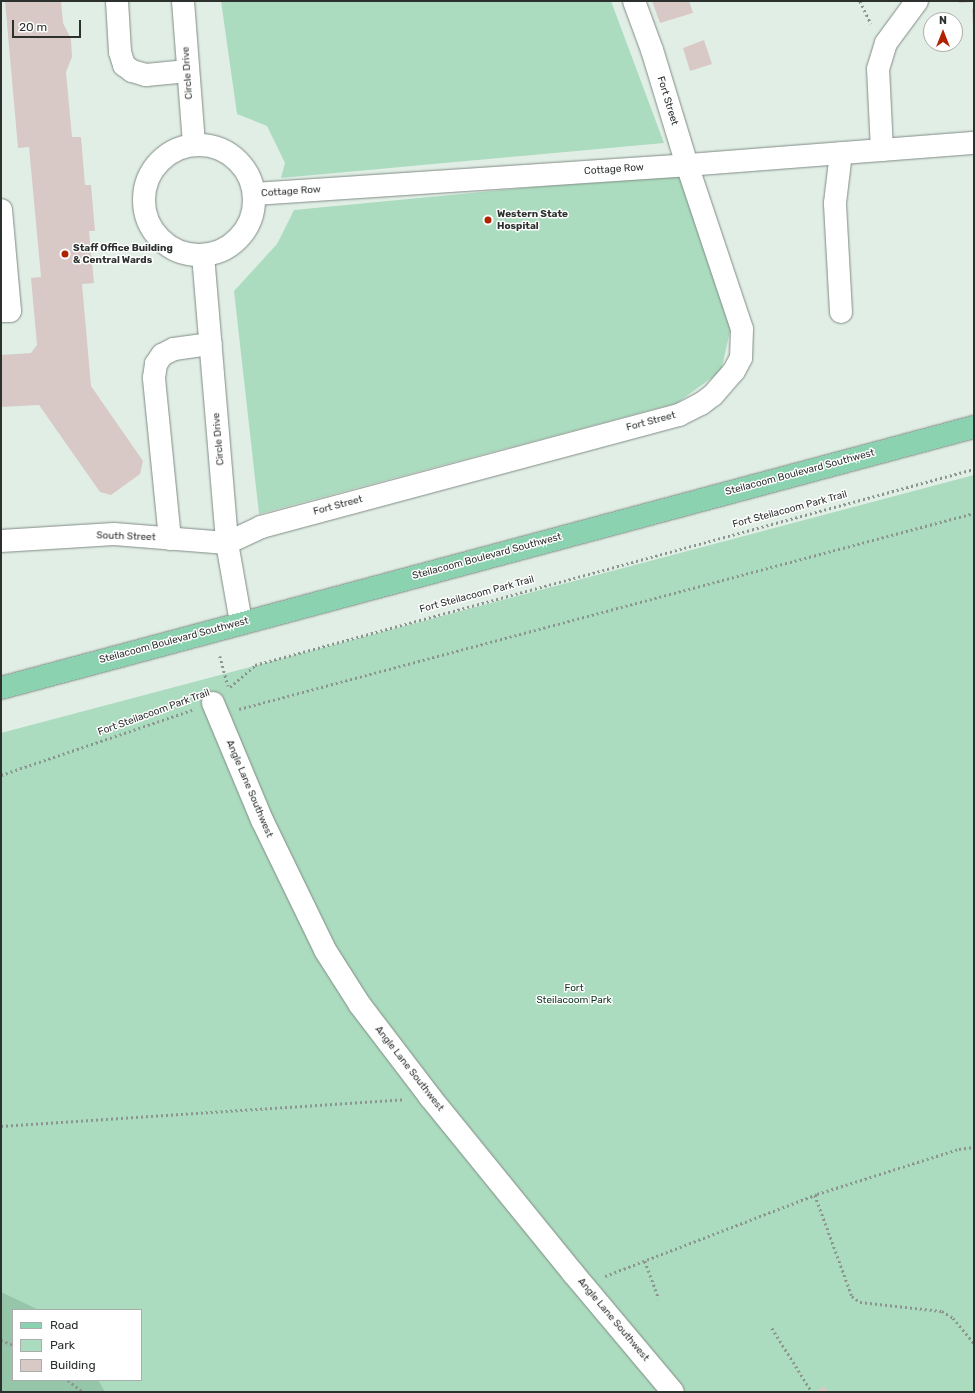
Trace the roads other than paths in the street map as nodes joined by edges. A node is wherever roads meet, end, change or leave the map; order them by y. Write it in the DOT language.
graph roads {
  1 [pos="117,1"];
  2 [pos="183,1"];
  3 [pos="634,1"];
  4 [pos="917,1"];
  5 [pos="188,71"];
  6 [pos="974,143"];
  7 [pos="194,145"];
  8 [pos="882,150"];
  9 [pos="841,153"];
  10 [pos="687,165"];
  11 [pos="254,194"];
  12 [pos="1,210"];
  13 [pos="203,255"];
  14 [pos="5,311"];
  15 [pos="841,312"];
  16 [pos="211,344"];
  17 [pos="974,427"];
  18 [pos="170,539"];
  19 [pos="1,541"];
  20 [pos="227,543"];
  21 [pos="241,622"];
  22 [pos="1,688"];
  23 [pos="215,708"];
  24 [pos="673,1392"];
  1 -- 5 [label="street"];
  2 -- 5 [label="street, Circle Drive"];
  3 -- 10 [label="street, Fort Street"];
  4 -- 8 [label="street"];
  5 -- 7 [label="street, Circle Drive"];
  6 -- 8 [label="street, Cottage Row"];
  7 -- 11 [label="street"];
  7 -- 13 [label="street"];
  8 -- 9 [label="street, Cottage Row"];
  9 -- 10 [label="street, Cottage Row"];
  9 -- 15 [label="street"];
  10 -- 11 [label="street, Cottage Row"];
  10 -- 20 [label="street, Fort Street"];
  11 -- 13 [label="street"];
  12 -- 14 [label="street"];
  13 -- 16 [label="street, Circle Drive"];
  16 -- 18 [label="street"];
  16 -- 20 [label="street, Circle Drive"];
  17 -- 21 [label="main road, Steilacoom Boulevard Southwest"];
  18 -- 19 [label="street, South Street"];
  18 -- 20 [label="street, South Street"];
  20 -- 21 [label="street, Circle Drive"];
  21 -- 22 [label="main road, Steilacoom Boulevard Southwest"];
  23 -- 24 [label="street, Angle Lane Southwest"];
}
